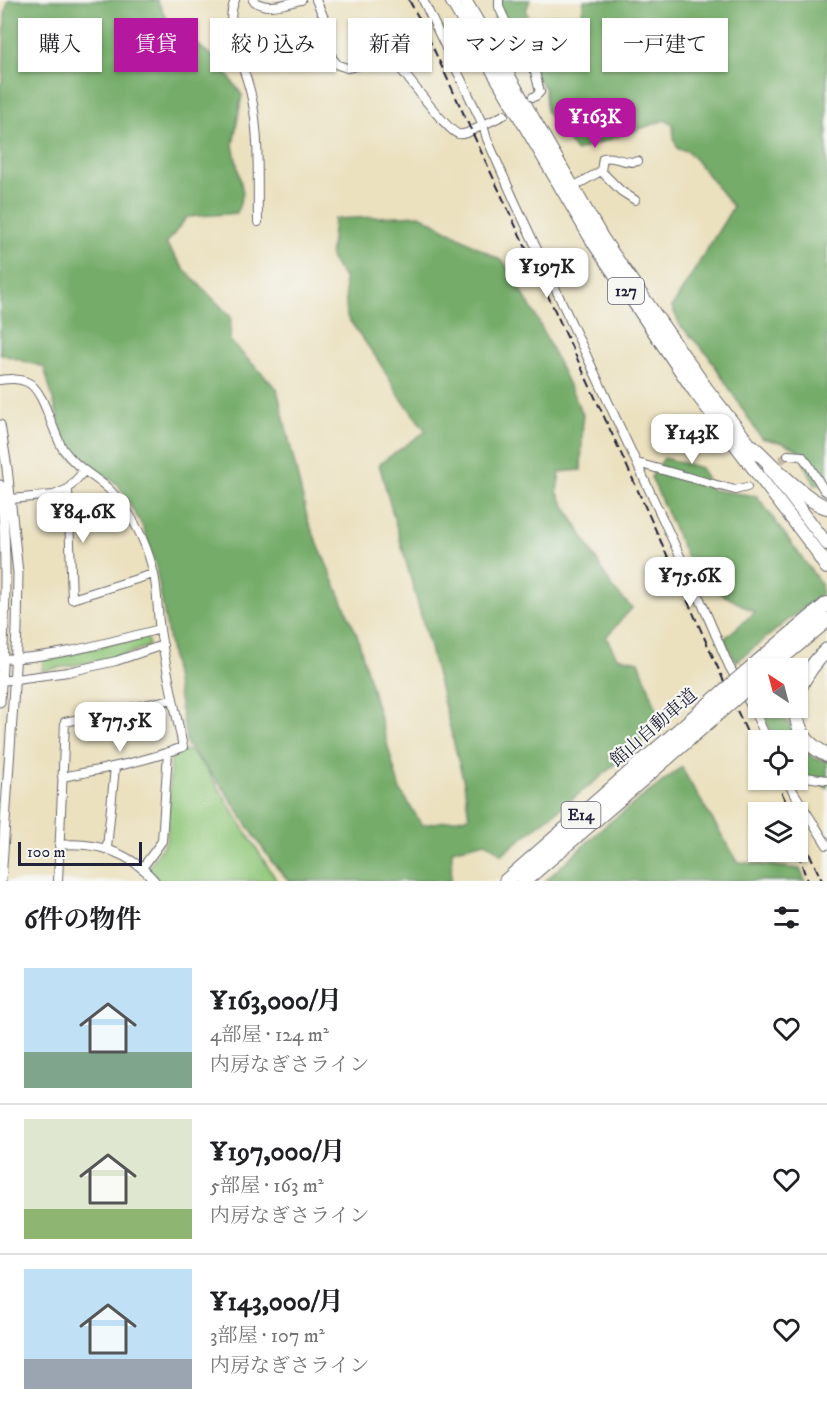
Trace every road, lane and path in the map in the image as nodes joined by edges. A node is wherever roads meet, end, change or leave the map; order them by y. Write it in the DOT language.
graph roads {
  1 [pos="235,0"];
  2 [pos="253,0"];
  3 [pos="301,0"];
  4 [pos="316,0"];
  5 [pos="423,0"];
  6 [pos="451,0"];
  7 [pos="465,0"];
  8 [pos="500,0"];
  9 [pos="533,97"];
  10 [pos="504,115"];
  11 [pos="483,125"];
  12 [pos="638,161"];
  13 [pos="600,171"];
  14 [pos="573,187"];
  15 [pos="635,200"];
  16 [pos="258,222"];
  17 [pos="0,380"];
  18 [pos="0,425"];
  19 [pos="753,447"];
  20 [pos="788,455"];
  21 [pos="637,463"];
  22 [pos="84,471"];
  23 [pos="0,485"];
  24 [pos="747,487"];
  25 [pos="68,489"];
  26 [pos="827,492"];
  27 [pos="11,499"];
  28 [pos="827,507"];
  29 [pos="825,558"];
  30 [pos="153,574"];
  31 [pos="825,614"];
  32 [pos="160,629"];
  33 [pos="163,645"];
  34 [pos="827,651"];
  35 [pos="2,658"];
  36 [pos="15,658"];
  37 [pos="772,658"];
  38 [pos="808,672"];
  39 [pos="748,678"];
  40 [pos="15,679"];
  41 [pos="1,681"];
  42 [pos="748,686"];
  43 [pos="173,699"];
  44 [pos="0,702"];
  45 [pos="797,718"];
  46 [pos="763,730"];
  47 [pos="168,753"];
  48 [pos="661,754"];
  49 [pos="827,755"];
  50 [pos="115,767"];
  51 [pos="62,777"];
  52 [pos="808,777"];
  53 [pos="827,780"];
  54 [pos="792,790"];
  55 [pos="59,844"];
  56 [pos="827,845"];
  57 [pos="107,849"];
  58 [pos="143,867"];
  59 [pos="1,881"];
  60 [pos="58,881"];
  61 [pos="155,881"];
  62 [pos="506,881"];
  63 [pos="524,881"];
  1 -- 16 [label="street"];
  2 -- 3 [label="street"];
  4 -- 11 [label="street"];
  5 -- 11 [label="street"];
  6 -- 29 [label="highway, 127"];
  7 -- 14 [label="highway, 127"];
  8 -- 9 [label="street"];
  10 -- 11 [label="street"];
  11 -- 21 [label="street"];
  12 -- 13 [label="street"];
  13 -- 14 [label="street"];
  13 -- 15 [label="street"];
  14 -- 19 [label="highway, 127"];
  17 -- 22 [label="street"];
  18 -- 27 [label="street"];
  19 -- 28 [label="highway"];
  19 -- 29 [label="highway, 127"];
  20 -- 26 [label="street"];
  21 -- 24 [label="street"];
  21 -- 46 [label="street"];
  22 -- 25 [label="street"];
  22 -- 30 [label="street"];
  23 -- 35 [label="street"];
  25 -- 27 [label="street"];
  25 -- 30 [label="street"];
  27 -- 36 [label="street"];
  30 -- 32 [label="street"];
  31 -- 37 [label="highway, 館山自動車道 / E14"];
  32 -- 33 [label="street"];
  32 -- 36 [label="street"];
  33 -- 40 [label="street"];
  33 -- 43 [label="street"];
  34 -- 38 [label="highway"];
  35 -- 36 [label="street"];
  35 -- 41 [label="street"];
  36 -- 40 [label="street"];
  39 -- 48 [label="highway, 館山自動車道 / E14, bridge"];
  40 -- 41 [label="street"];
  40 -- 59 [label="street"];
  41 -- 44 [label="street"];
  42 -- 48 [label="highway, 館山自動車道 / E14, bridge"];
  43 -- 47 [label="street"];
  43 -- 51 [label="street"];
  45 -- 49 [label="highway"];
  47 -- 50 [label="street"];
  47 -- 58 [label="street"];
  48 -- 62 [label="highway, 館山自動車道 / E14"];
  48 -- 63 [label="highway, 館山自動車道 / E14"];
  50 -- 51 [label="street"];
  50 -- 57 [label="street"];
  51 -- 55 [label="street"];
  52 -- 53 [label="street"];
  54 -- 56 [label="street"];
  55 -- 57 [label="street"];
  55 -- 60 [label="street"];
  57 -- 58 [label="street"];
  58 -- 61 [label="street"];
}
